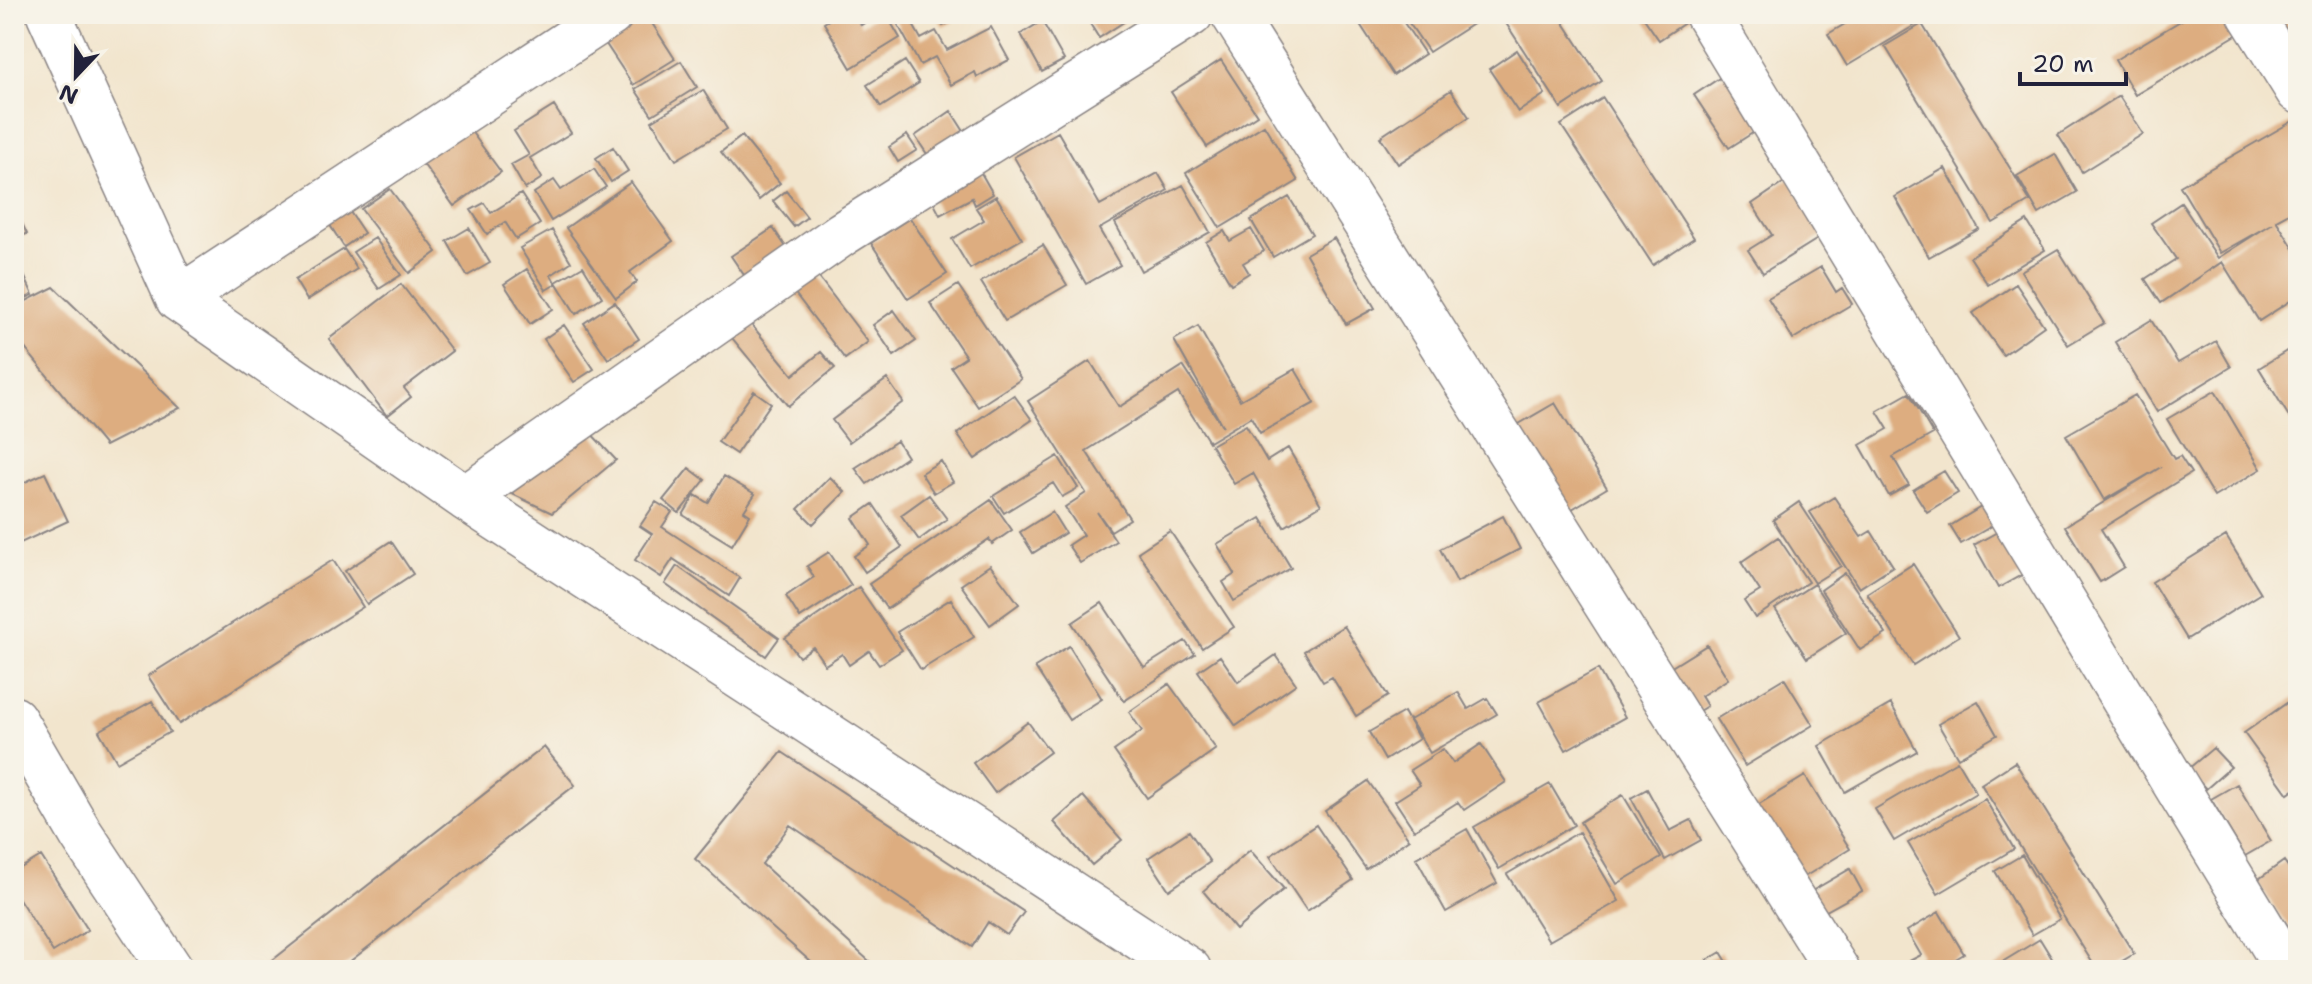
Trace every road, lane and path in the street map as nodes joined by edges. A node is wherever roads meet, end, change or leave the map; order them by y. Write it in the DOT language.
graph roads {
  1 [pos="49,14"];
  2 [pos="611,14"];
  3 [pos="1191,14"];
  4 [pos="1233,14"];
  5 [pos="1707,14"];
  6 [pos="2250,14"];
  7 [pos="2298,91"];
  8 [pos="178,299"];
  9 [pos="465,498"];
  10 [pos="14,719"];
  11 [pos="171,970"];
  12 [pos="1189,970"];
  13 [pos="1837,970"];
  14 [pos="2288,970"];
  1 -- 8 [label="street"];
  2 -- 8 [label="street"];
  3 -- 9 [label="street"];
  4 -- 13 [label="street"];
  5 -- 14 [label="street"];
  6 -- 7 [label="street"];
  8 -- 9 [label="street"];
  9 -- 12 [label="street"];
  10 -- 11 [label="street"];
}
